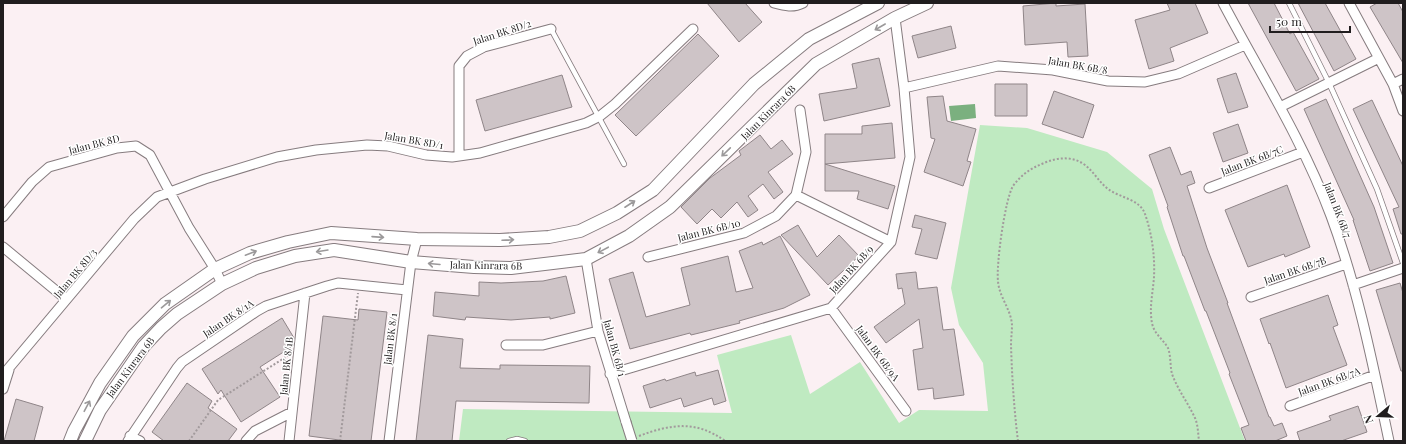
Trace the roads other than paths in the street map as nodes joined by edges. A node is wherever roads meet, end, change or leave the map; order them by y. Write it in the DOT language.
graph roads {
  1 [pos="774,3"];
  2 [pos="803,3"];
  3 [pos="878,3"];
  4 [pos="927,3"];
  5 [pos="1223,3"];
  6 [pos="1289,3"];
  7 [pos="1348,3"];
  8 [pos="895,18"];
  9 [pos="693,28"];
  10 [pos="551,29"];
  11 [pos="1245,45"];
  12 [pos="1379,58"];
  13 [pos="1403,79"];
  14 [pos="1330,83"];
  15 [pos="1392,84"];
  16 [pos="904,88"];
  17 [pos="1280,107"];
  18 [pos="800,110"];
  19 [pos="1403,111"];
  20 [pos="599,117"];
  21 [pos="1303,152"];
  22 [pos="459,156"];
  23 [pos="624,164"];
  24 [pos="1209,188"];
  25 [pos="169,192"];
  26 [pos="796,195"];
  27 [pos="3,217"];
  28 [pos="417,239"];
  29 [pos="891,242"];
  30 [pos="3,247"];
  31 [pos="648,257"];
  32 [pos="586,259"];
  33 [pos="411,262"];
  34 [pos="1403,263"];
  35 [pos="1346,264"];
  36 [pos="1403,268"];
  37 [pos="215,269"];
  38 [pos="222,284"];
  39 [pos="1353,285"];
  40 [pos="407,290"];
  41 [pos="305,293"];
  42 [pos="1251,297"];
  43 [pos="66,299"];
  44 [pos="831,308"];
  45 [pos="598,331"];
  46 [pos="506,345"];
  47 [pos="10,366"];
  48 [pos="610,374"];
  49 [pos="3,375"];
  50 [pos="1375,375"];
  51 [pos="3,389"];
  52 [pos="1290,406"];
  53 [pos="292,412"];
  54 [pos="906,412"];
  55 [pos="129,438"];
  56 [pos="633,440"];
  57 [pos="70,441"];
  58 [pos="85,441"];
  59 [pos="140,441"];
  60 [pos="246,441"];
  61 [pos="288,441"];
  62 [pos="389,441"];
  63 [pos="509,441"];
  64 [pos="525,441"];
  65 [pos="1390,441"];
  1 -- 2 [label="street"];
  28 -- 3 [label="street, Jalan Kinrara 6B, one-way"];
  4 -- 8 [label="street, Jalan Kinrara 6B"];
  5 -- 11 [label="street, Jalan BK 6B/7"];
  6 -- 14 [label="lane"];
  7 -- 12 [label="street"];
  8 -- 16 [label="street, Jalan BK 6B/9"];
  8 -- 32 [label="street, Jalan Kinrara 6B, one-way"];
  9 -- 20 [label="street, Jalan BK 8D/1"];
  10 -- 20 [label="lane"];
  10 -- 22 [label="street, Jalan BK 8D/2"];
  11 -- 16 [label="street, Jalan BK 6B/8"];
  11 -- 17 [label="street, Jalan BK 6B/7"];
  12 -- 14 [label="street"];
  12 -- 15 [label="street"];
  13 -- 15 [label="street"];
  14 -- 17 [label="street"];
  14 -- 34 [label="lane"];
  15 -- 19 [label="street"];
  16 -- 29 [label="street, Jalan BK 6B/9"];
  17 -- 21 [label="street, Jalan BK 6B/7"];
  18 -- 26 [label="street"];
  20 -- 22 [label="street, Jalan BK 8D/1"];
  20 -- 23 [label="lane"];
  21 -- 24 [label="street, Jalan BK 6B/7C"];
  21 -- 35 [label="street, Jalan BK 6B/7"];
  22 -- 25 [label="street, Jalan BK 8D/1"];
  25 -- 27 [label="street, Jalan BK 8D"];
  25 -- 37 [label="street, Jalan BK 8D"];
  25 -- 43 [label="street, Jalan BK 8D/3"];
  26 -- 29 [label="street"];
  26 -- 31 [label="street, Jalan BK 6B/10"];
  28 -- 33 [label="street, Jalan BK 8/1"];
  37 -- 28 [label="street, Jalan Kinrara 6B, one-way"];
  29 -- 44 [label="street, Jalan BK 6B/9"];
  30 -- 43 [label="street"];
  32 -- 33 [label="street, Jalan Kinrara 6B, one-way"];
  32 -- 45 [label="street, Jalan BK 6B/1"];
  33 -- 38 [label="street, Jalan Kinrara 6B, one-way"];
  33 -- 40 [label="street, Jalan BK 8/1"];
  35 -- 39 [label="street, Jalan BK 6B/7"];
  35 -- 42 [label="street, Jalan BK 6B/7B"];
  36 -- 39 [label="street"];
  37 -- 38 [label="street"];
  57 -- 37 [label="street, Jalan Kinrara 6B, one-way"];
  38 -- 58 [label="street, Jalan Kinrara 6B"];
  39 -- 50 [label="street, Jalan BK 6B/7"];
  40 -- 41 [label="street, Jalan BK 8/1A"];
  40 -- 62 [label="street, Jalan BK 8/1"];
  41 -- 53 [label="street, Jalan BK 8/1B"];
  41 -- 55 [label="street, Jalan BK 8/1A"];
  43 -- 47 [label="street, Jalan BK 8D/3"];
  44 -- 48 [label="street, Jalan BK 6B/9"];
  44 -- 54 [label="street, Jalan BK 6B/9A"];
  45 -- 46 [label="street"];
  45 -- 48 [label="street, Jalan BK 6B/1"];
  47 -- 49 [label="street, Jalan BK 8D/3"];
  47 -- 51 [label="street"];
  48 -- 56 [label="street, Jalan BK 6B/1, bridge"];
  50 -- 52 [label="street, Jalan BK 6B/7A"];
  50 -- 65 [label="street, Jalan BK 6B/7"];
  53 -- 60 [label="street"];
  53 -- 61 [label="street, Jalan BK 8/1B"];
  55 -- 59 [label="street"];
  63 -- 64 [label="lane"];
}
